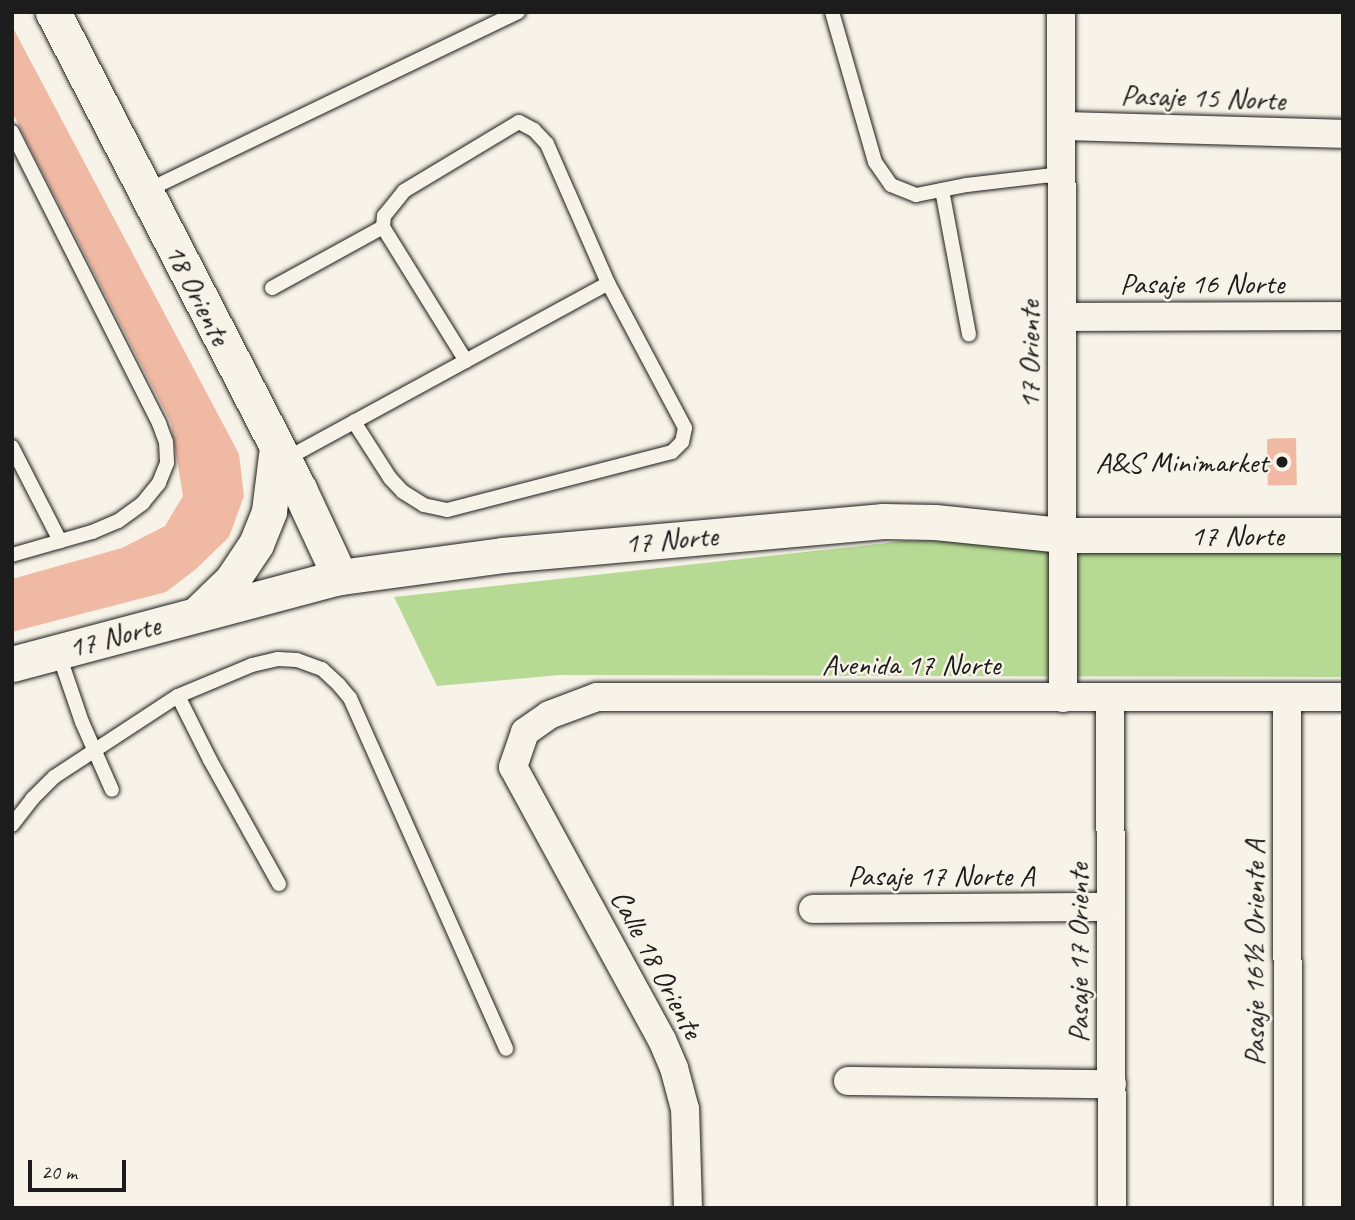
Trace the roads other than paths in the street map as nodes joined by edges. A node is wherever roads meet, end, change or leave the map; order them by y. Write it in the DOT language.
graph roads {
  1 [pos="53,12"];
  2 [pos="517,12"];
  3 [pos="832,12"];
  4 [pos="1061,12"];
  5 [pos="1061,126"];
  6 [pos="12,132"];
  7 [pos="1343,134"];
  8 [pos="1062,174"];
  9 [pos="942,190"];
  10 [pos="146,191"];
  11 [pos="383,227"];
  12 [pos="608,283"];
  13 [pos="272,288"];
  14 [pos="1343,316"];
  15 [pos="1062,317"];
  16 [pos="969,334"];
  17 [pos="466,361"];
  18 [pos="354,422"];
  19 [pos="12,447"];
  20 [pos="280,454"];
  21 [pos="1063,536"];
  22 [pos="1343,536"];
  23 [pos="60,541"];
  24 [pos="12,555"];
  25 [pos="340,577"];
  26 [pos="199,612"];
  27 [pos="58,651"];
  28 [pos="12,664"];
  29 [pos="178,696"];
  30 [pos="1287,697"];
  31 [pos="1343,697"];
  32 [pos="1063,698"];
  33 [pos="1110,698"];
  34 [pos="95,752"];
  35 [pos="513,767"];
  36 [pos="112,790"];
  37 [pos="12,825"];
  38 [pos="279,884"];
  39 [pos="1111,907"];
  40 [pos="813,909"];
  41 [pos="506,1049"];
  42 [pos="848,1081"];
  43 [pos="1112,1084"];
  44 [pos="688,1208"];
  45 [pos="1112,1208"];
  46 [pos="1288,1208"];
  1 -- 10 [label="street, 18 Oriente"];
  2 -- 10 [label="lane"];
  3 -- 9 [label="lane"];
  4 -- 5 [label="street, 17 Oriente"];
  5 -- 7 [label="street, Pasaje 15 Norte"];
  5 -- 8 [label="street, 17 Oriente"];
  6 -- 23 [label="lane"];
  8 -- 9 [label="lane"];
  8 -- 15 [label="street, 17 Oriente"];
  9 -- 16 [label="lane"];
  10 -- 20 [label="street, 18 Oriente"];
  11 -- 12 [label="lane"];
  11 -- 13 [label="lane"];
  11 -- 17 [label="lane"];
  12 -- 17 [label="lane"];
  12 -- 18 [label="lane"];
  14 -- 15 [label="street, Pasaje 16 Norte"];
  15 -- 21 [label="street, 17 Oriente"];
  17 -- 18 [label="lane"];
  18 -- 20 [label="lane"];
  19 -- 23 [label="lane"];
  20 -- 25 [label="street, 18 Oriente"];
  20 -- 26 [label="street"];
  21 -- 22 [label="street, 17 Norte"];
  21 -- 25 [label="street, 17 Norte"];
  21 -- 32 [label="street, 17 Oriente"];
  23 -- 24 [label="lane"];
  25 -- 26 [label="street, 17 Norte"];
  26 -- 27 [label="street, 17 Norte"];
  27 -- 28 [label="street, 17 Norte"];
  27 -- 34 [label="lane"];
  29 -- 34 [label="lane"];
  29 -- 38 [label="lane"];
  29 -- 41 [label="lane"];
  30 -- 31 [label="street, Avenida 17 Norte"];
  30 -- 33 [label="street, Avenida 17 Norte"];
  30 -- 46 [label="street, Pasaje 16½ Oriente A"];
  32 -- 33 [label="street, Avenida 17 Norte"];
  32 -- 35 [label="street, Avenida 17 Norte"];
  33 -- 39 [label="street, Pasaje 17 Oriente"];
  34 -- 36 [label="lane"];
  34 -- 37 [label="lane"];
  35 -- 44 [label="street, Calle 18 Oriente"];
  39 -- 40 [label="street, Pasaje 17 Norte A"];
  39 -- 43 [label="street, Pasaje 17 Oriente"];
  42 -- 43 [label="street"];
  43 -- 45 [label="street, Pasaje 17 Oriente"];
}
